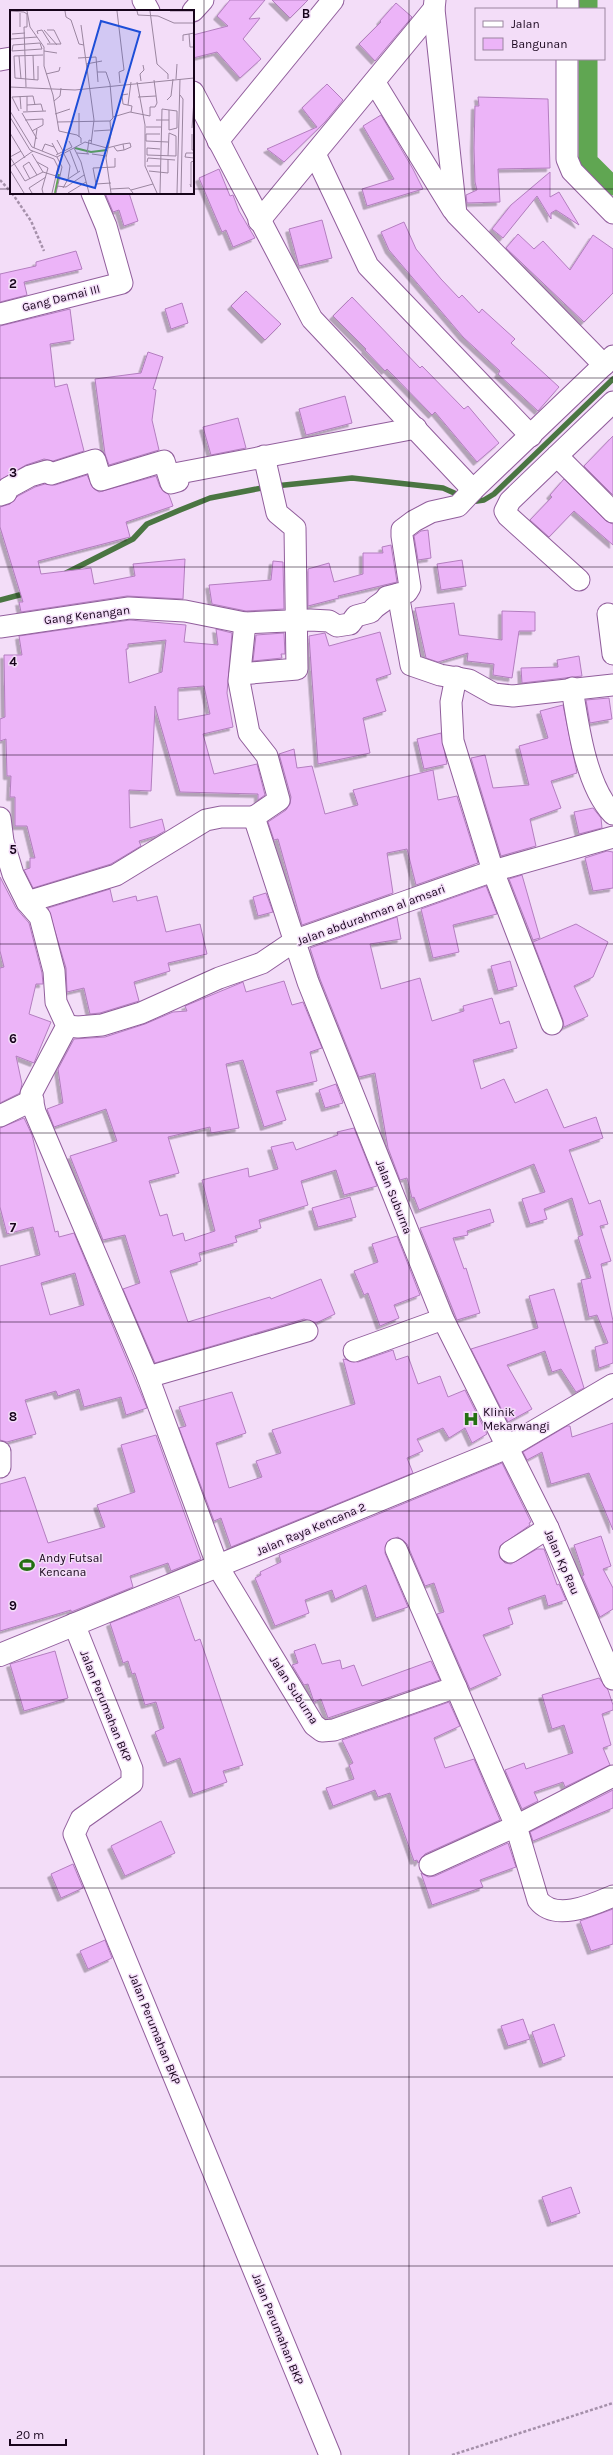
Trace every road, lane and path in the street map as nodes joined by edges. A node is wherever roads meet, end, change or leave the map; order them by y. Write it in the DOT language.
graph roads {
  1 [pos="142,0"];
  2 [pos="202,0"];
  3 [pos="333,0"];
  4 [pos="434,5"];
  5 [pos="148,10"];
  6 [pos="194,10"];
  7 [pos="10,58"];
  8 [pos="0,60"];
  9 [pos="567,60"];
  10 [pos="375,83"];
  11 [pos="194,94"];
  12 [pos="218,141"];
  13 [pos="315,154"];
  14 [pos="0,180"];
  15 [pos="10,192"];
  16 [pos="12,194"];
  17 [pos="92,194"];
  18 [pos="613,213"];
  19 [pos="456,214"];
  20 [pos="259,221"];
  21 [pos="44,251"];
  22 [pos="0,314"];
  23 [pos="608,361"];
  24 [pos="613,402"];
  25 [pos="416,428"];
  26 [pos="530,436"];
  27 [pos="264,456"];
  28 [pos="557,456"];
  29 [pos="0,495"];
  30 [pos="468,496"];
  31 [pos="613,512"];
  32 [pos="579,580"];
  33 [pos="398,594"];
  34 [pos="608,614"];
  35 [pos="298,621"];
  36 [pos="245,624"];
  37 [pos="0,627"];
  38 [pos="613,654"];
  39 [pos="240,674"];
  40 [pos="456,676"];
  41 [pos="613,685"];
  42 [pos="572,688"];
  43 [pos="613,814"];
  44 [pos="0,818"];
  45 [pos="254,818"];
  46 [pos="613,837"];
  47 [pos="494,872"];
  48 [pos="27,902"];
  49 [pos="296,940"];
  50 [pos="552,1024"];
  51 [pos="67,1026"];
  52 [pos="33,1100"];
  53 [pos="0,1116"];
  54 [pos="443,1319"];
  55 [pos="307,1331"];
  56 [pos="354,1351"];
  57 [pos="148,1377"];
  58 [pos="613,1385"];
  59 [pos="506,1448"];
  60 [pos="0,1452"];
  61 [pos="0,1467"];
  62 [pos="548,1528"];
  63 [pos="396,1549"];
  64 [pos="510,1552"];
  65 [pos="218,1567"];
  66 [pos="74,1624"];
  67 [pos="0,1655"];
  68 [pos="613,1679"];
  69 [pos="456,1686"];
  70 [pos="613,1776"];
  71 [pos="516,1826"];
  72 [pos="430,1865"];
  73 [pos="613,1896"];
  74 [pos="613,2403"];
  75 [pos="330,2455"];
  76 [pos="452,2455"];
  1 -- 5 [label="street"];
  2 -- 6 [label="street"];
  3 -- 12 [label="street"];
  4 -- 10 [label="street"];
  4 -- 19 [label="street"];
  7 -- 8 [label="street"];
  9 -- 18 [label="street"];
  10 -- 13 [label="street"];
  10 -- 19 [label="street"];
  11 -- 12 [label="street"];
  12 -- 20 [label="street"];
  13 -- 20 [label="street"];
  13 -- 26 [label="street"];
  14 -- 15 [label="path"];
  16 -- 21 [label="path"];
  17 -- 22 [label="street, Gang Damai III"];
  19 -- 23 [label="street"];
  20 -- 25 [label="street"];
  23 -- 26 [label="street"];
  24 -- 28 [label="street"];
  25 -- 27 [label="street"];
  25 -- 30 [label="street"];
  26 -- 30 [label="street"];
  27 -- 29 [label="street"];
  27 -- 35 [label="street"];
  28 -- 31 [label="street"];
  28 -- 32 [label="street"];
  30 -- 33 [label="street"];
  33 -- 35 [label="street, Gang Kenangan"];
  33 -- 40 [label="street"];
  34 -- 38 [label="street"];
  35 -- 36 [label="street, Gang Kenangan"];
  35 -- 39 [label="street"];
  36 -- 37 [label="street, Gang Kenangan"];
  36 -- 39 [label="street"];
  39 -- 45 [label="street"];
  40 -- 42 [label="street"];
  40 -- 47 [label="street"];
  41 -- 42 [label="street"];
  42 -- 43 [label="street"];
  44 -- 48 [label="street"];
  45 -- 48 [label="street"];
  45 -- 49 [label="street, Jalan Suburna"];
  46 -- 47 [label="street, Jalan abdurahman al amsari"];
  47 -- 49 [label="street, Jalan abdurahman al amsari"];
  47 -- 50 [label="street"];
  48 -- 51 [label="street"];
  49 -- 51 [label="street, Jalan abdurahman al amsari"];
  49 -- 54 [label="street, Jalan Suburna"];
  51 -- 52 [label="street"];
  52 -- 53 [label="street"];
  52 -- 57 [label="street"];
  54 -- 56 [label="street"];
  54 -- 59 [label="street, Jalan Suburna"];
  55 -- 57 [label="street"];
  57 -- 65 [label="street"];
  58 -- 59 [label="street, Jalan Raya Kencana 2"];
  59 -- 62 [label="street, Jalan Kp Rau"];
  59 -- 65 [label="street, Jalan Raya Kencana 2"];
  60 -- 61 [label="street"];
  62 -- 64 [label="street"];
  62 -- 68 [label="street, Jalan Kp Rau"];
  63 -- 69 [label="street"];
  65 -- 66 [label="street, Jalan Raya Kencana 2"];
  65 -- 69 [label="street, Jalan Suburna"];
  66 -- 67 [label="street, Jalan Raya Kencana 2"];
  66 -- 75 [label="street, Jalan Perumahan BKP"];
  69 -- 71 [label="street"];
  70 -- 71 [label="street"];
  71 -- 72 [label="street"];
  71 -- 73 [label="street"];
  74 -- 76 [label="path"];
}
